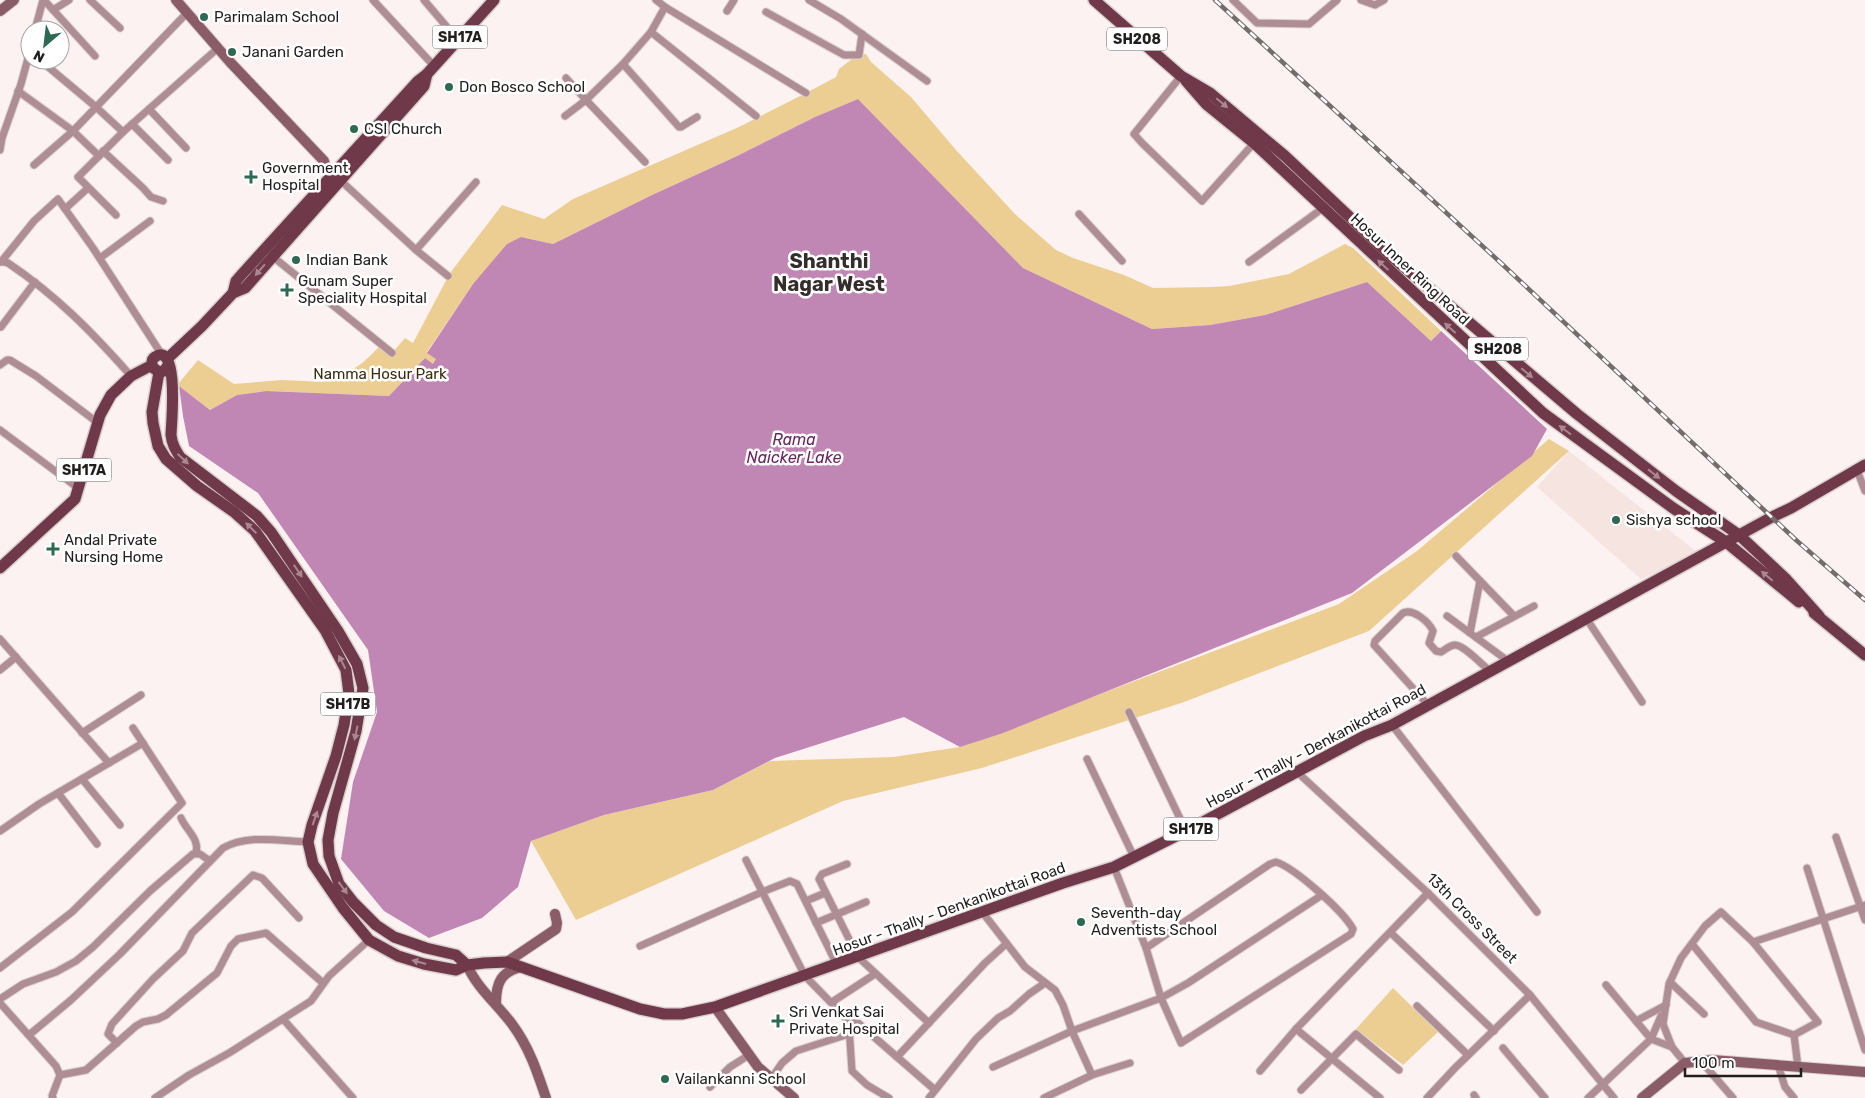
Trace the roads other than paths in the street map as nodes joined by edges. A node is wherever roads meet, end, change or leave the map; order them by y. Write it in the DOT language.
graph roads {
  1 [pos="44,0"];
  2 [pos="69,0"];
  3 [pos="90,0"];
  4 [pos="168,0"];
  5 [pos="176,0"];
  6 [pos="374,0"];
  7 [pos="424,0"];
  8 [pos="494,0"];
  9 [pos="656,0"];
  10 [pos="734,0"];
  11 [pos="809,0"];
  12 [pos="1094,0"];
  13 [pos="1233,0"];
  14 [pos="1337,0"];
  15 [pos="1361,0"];
  16 [pos="1384,0"];
  17 [pos="11,1"];
  18 [pos="665,7"];
  19 [pos="53,10"];
  20 [pos="0,11"];
  21 [pos="727,11"];
  22 [pos="766,12"];
  23 [pos="184,17"];
  24 [pos="39,20"];
  25 [pos="120,28"];
  26 [pos="651,32"];
  27 [pos="862,34"];
  28 [pos="458,40"];
  29 [pos="216,49"];
  30 [pos="95,56"];
  31 [pos="623,64"];
  32 [pos="24,70"];
  33 [pos="52,70"];
  34 [pos="430,70"];
  35 [pos="1181,76"];
  36 [pos="566,78"];
  37 [pos="927,81"];
  38 [pos="18,91"];
  39 [pos="806,93"];
  40 [pos="586,100"];
  41 [pos="96,107"];
  42 [pos="149,109"];
  43 [pos="565,116"];
  44 [pos="756,116"];
  45 [pos="697,117"];
  46 [pos="132,124"];
  47 [pos="73,131"];
  48 [pos="123,132"];
  49 [pos="1254,143"];
  50 [pos="186,148"];
  51 [pos="0,150"];
  52 [pos="101,154"];
  53 [pos="168,160"];
  54 [pos="646,162"];
  55 [pos="34,165"];
  56 [pos="333,174"];
  57 [pos="476,182"];
  58 [pos="88,188"];
  59 [pos="163,202"];
  60 [pos="1322,208"];
  61 [pos="65,209"];
  62 [pos="1079,214"];
  63 [pos="116,215"];
  64 [pos="150,221"];
  65 [pos="416,250"];
  66 [pos="272,256"];
  67 [pos="100,258"];
  68 [pos="1,261"];
  69 [pos="1122,261"];
  70 [pos="1249,262"];
  71 [pos="448,276"];
  72 [pos="35,282"];
  73 [pos="233,293"];
  74 [pos="1,327"];
  75 [pos="392,353"];
  76 [pos="166,359"];
  77 [pos="0,365"];
  78 [pos="156,373"];
  79 [pos="131,376"];
  80 [pos="98,423"];
  81 [pos="0,430"];
  82 [pos="1605,436"];
  83 [pos="1594,450"];
  84 [pos="1861,467"];
  85 [pos="78,488"];
  86 [pos="1865,491"];
  87 [pos="1739,535"];
  88 [pos="1726,542"];
  89 [pos="1456,556"];
  90 [pos="0,568"];
  91 [pos="1480,581"];
  92 [pos="1534,606"];
  93 [pos="1446,616"];
  94 [pos="1514,616"];
  95 [pos="1819,616"];
  96 [pos="1586,618"];
  97 [pos="1473,635"];
  98 [pos="0,639"];
  99 [pos="1865,655"];
  100 [pos="16,657"];
  101 [pos="1508,661"];
  102 [pos="0,670"];
  103 [pos="1490,671"];
  104 [pos="141,695"];
  105 [pos="1642,702"];
  106 [pos="1428,705"];
  107 [pos="1128,712"];
  108 [pos="1392,725"];
  109 [pos="133,728"];
  110 [pos="82,733"];
  111 [pos="143,743"];
  112 [pos="1087,760"];
  113 [pos="109,763"];
  114 [pos="1296,771"];
  115 [pos="82,779"];
  116 [pos="58,793"];
  117 [pos="181,818"];
  118 [pos="120,825"];
  119 [pos="0,831"];
  120 [pos="1186,832"];
  121 [pos="1836,837"];
  122 [pos="308,842"];
  123 [pos="97,844"];
  124 [pos="196,853"];
  125 [pos="1134,857"];
  126 [pos="746,860"];
  127 [pos="210,861"];
  128 [pos="847,864"];
  129 [pos="1114,867"];
  130 [pos="1807,868"];
  131 [pos="762,892"];
  132 [pos="826,893"];
  133 [pos="1428,893"];
  134 [pos="1322,895"];
  135 [pos="806,901"];
  136 [pos="866,902"];
  137 [pos="1863,906"];
  138 [pos="1537,912"];
  139 [pos="983,913"];
  140 [pos="555,914"];
  141 [pos="836,914"];
  142 [pos="299,918"];
  143 [pos="1823,919"];
  144 [pos="1865,920"];
  145 [pos="816,923"];
  146 [pos="1391,932"];
  147 [pos="369,940"];
  148 [pos="1753,942"];
  149 [pos="1006,944"];
  150 [pos="1692,944"];
  151 [pos="640,946"];
  152 [pos="1146,948"];
  153 [pos="858,957"];
  154 [pos="507,962"];
  155 [pos="837,965"];
  156 [pos="467,966"];
  157 [pos="522,967"];
  158 [pos="0,968"];
  159 [pos="876,974"];
  160 [pos="805,976"];
  161 [pos="1670,982"];
  162 [pos="323,983"];
  163 [pos="1045,983"];
  164 [pos="1606,986"];
  165 [pos="1668,992"];
  166 [pos="1530,995"];
  167 [pos="1686,996"];
  168 [pos="1161,998"];
  169 [pos="0,1001"];
  170 [pos="832,1002"];
  171 [pos="496,1003"];
  172 [pos="1666,1005"];
  173 [pos="1418,1006"];
  174 [pos="715,1007"];
  175 [pos="1704,1014"];
  176 [pos="283,1018"];
  177 [pos="1636,1021"];
  178 [pos="929,1023"];
  179 [pos="1296,1029"];
  180 [pos="849,1030"];
  181 [pos="1072,1031"];
  182 [pos="1494,1031"];
  183 [pos="29,1035"];
  184 [pos="1794,1035"];
  185 [pos="1651,1039"];
  186 [pos="117,1044"];
  187 [pos="1672,1047"];
  188 [pos="1504,1048"];
  189 [pos="1865,1050"];
  190 [pos="748,1054"];
  191 [pos="1468,1055"];
  192 [pos="896,1057"];
  193 [pos="1332,1059"];
  194 [pos="1701,1061"];
  195 [pos="1130,1063"];
  196 [pos="1685,1063"];
  197 [pos="1778,1065"];
  198 [pos="1798,1066"];
  199 [pos="993,1067"];
  200 [pos="1399,1070"];
  201 [pos="1260,1071"];
  202 [pos="1865,1072"];
  203 [pos="1092,1075"];
  204 [pos="60,1076"];
  205 [pos="771,1079"];
  206 [pos="1603,1084"];
  207 [pos="710,1087"];
  208 [pos="935,1090"];
  209 [pos="1301,1090"];
  210 [pos="53,1098"];
  211 [pos="155,1098"];
  212 [pos="353,1098"];
  213 [pos="546,1098"];
  214 [pos="794,1098"];
  215 [pos="889,1098"];
  216 [pos="929,1098"];
  217 [pos="1044,1098"];
  218 [pos="1380,1098"];
  219 [pos="1427,1098"];
  220 [pos="1544,1098"];
  221 [pos="1588,1098"];
  222 [pos="1614,1098"];
  223 [pos="1642,1098"];
  224 [pos="1732,1098"];
  225 [pos="1794,1098"];
  1 -- 19 [label="street"];
  1 -- 24 [label="street"];
  2 -- 19 [label="street"];
  3 -- 25 [label="street"];
  4 -- 23 [label="street"];
  5 -- 29 [label="street"];
  6 -- 34 [label="street"];
  7 -- 28 [label="street"];
  8 -- 28 [label="main road, SH17A"];
  9 -- 18 [label="street"];
  10 -- 21 [label="street"];
  11 -- 27 [label="street"];
  12 -- 35 [label="main road, Hosur Inner Ring Road / SH208"];
  13 -- 14 [label="street"];
  15 -- 16 [label="street"];
  17 -- 20 [label="street"];
  18 -- 26 [label="street"];
  18 -- 39 [label="street"];
  19 -- 30 [label="street"];
  22 -- 27 [label="street"];
  23 -- 29 [label="street"];
  23 -- 41 [label="street"];
  26 -- 31 [label="street"];
  26 -- 44 [label="street"];
  27 -- 37 [label="street"];
  28 -- 34 [label="main road, SH17A"];
  29 -- 42 [label="street"];
  29 -- 56 [label="street"];
  31 -- 40 [label="street"];
  31 -- 45 [label="street"];
  32 -- 38 [label="street"];
  33 -- 41 [label="street"];
  34 -- 56 [label="main road, SH17A"];
  35 -- 49 [label="main road, Hosur Inner Ring Road / SH208"];
  35 -- 49 [label="street"];
  35 -- 82 [label="main road, Hosur Inner Ring Road / SH208, one-way"];
  36 -- 40 [label="street"];
  38 -- 47 [label="street"];
  38 -- 51 [label="street"];
  40 -- 43 [label="street"];
  40 -- 54 [label="street"];
  41 -- 47 [label="street"];
  41 -- 48 [label="street"];
  42 -- 46 [label="street"];
  42 -- 50 [label="street"];
  46 -- 48 [label="street"];
  46 -- 53 [label="street"];
  47 -- 52 [label="street"];
  47 -- 55 [label="street"];
  48 -- 52 [label="street"];
  49 -- 60 [label="main road, Hosur Inner Ring Road / SH208"];
  52 -- 58 [label="street"];
  52 -- 59 [label="street"];
  56 -- 65 [label="street"];
  56 -- 66 [label="main road, SH17A"];
  56 -- 73 [label="main road, SH17A"];
  57 -- 65 [label="street"];
  58 -- 61 [label="street"];
  58 -- 63 [label="street"];
  60 -- 70 [label="street"];
  83 -- 60 [label="main road, Hosur Inner Ring Road / SH208, one-way"];
  61 -- 67 [label="street"];
  61 -- 68 [label="street"];
  62 -- 69 [label="street"];
  64 -- 67 [label="street"];
  65 -- 71 [label="street"];
  66 -- 73 [label="main road, SH17A, one-way"];
  66 -- 75 [label="street"];
  67 -- 76 [label="street"];
  68 -- 72 [label="street"];
  72 -- 74 [label="street"];
  72 -- 79 [label="street"];
  73 -- 76 [label="main road, SH17A"];
  76 -- 78 [label="main road, SH17A"];
  76 -- 156 [label="main road, SH17B, one-way"];
  77 -- 80 [label="street"];
  78 -- 79 [label="main road, SH17A"];
  122 -- 78 [label="main road, Hosur - Thally - Denkanikottai Road / SH17B, one-way"];
  79 -- 80 [label="main road, SH17A"];
  80 -- 85 [label="main road, SH17A"];
  81 -- 85 [label="street"];
  82 -- 83 [label="main road"];
  82 -- 87 [label="main road, Hosur Inner Ring Road / SH208, one-way"];
  83 -- 88 [label="main road, Hosur Inner Ring Road / SH208"];
  84 -- 86 [label="street"];
  84 -- 87 [label="main road, Hosur - Thally - Denkanikottai Road / SH17B"];
  85 -- 90 [label="main road, SH17A"];
  87 -- 88 [label="main road, Hosur - Thally - Denkanikottai Road / SH17B"];
  87 -- 95 [label="main road, Hosur Inner Ring Road / SH208"];
  95 -- 88 [label="main road, Hosur Inner Ring Road / SH208, one-way"];
  88 -- 96 [label="main road, Hosur - Thally - Denkanikottai Road / SH17B"];
  89 -- 91 [label="street"];
  91 -- 94 [label="street"];
  91 -- 97 [label="street"];
  92 -- 94 [label="street"];
  93 -- 97 [label="street"];
  94 -- 97 [label="street"];
  95 -- 99 [label="main road, Hosur Inner Ring Road / SH208"];
  96 -- 101 [label="main road, Hosur - Thally - Denkanikottai Road / SH17B"];
  96 -- 105 [label="street"];
  97 -- 101 [label="street"];
  98 -- 100 [label="street"];
  100 -- 102 [label="street"];
  100 -- 110 [label="street"];
  101 -- 103 [label="main road, Hosur - Thally - Denkanikottai Road / SH17B"];
  103 -- 106 [label="main road, Hosur - Thally - Denkanikottai Road / SH17B"];
  103 -- 106 [label="street"];
  104 -- 110 [label="street"];
  106 -- 108 [label="main road, Hosur - Thally - Denkanikottai Road / SH17B"];
  107 -- 120 [label="street"];
  108 -- 114 [label="main road, Hosur - Thally - Denkanikottai Road / SH17B"];
  108 -- 138 [label="street"];
  109 -- 111 [label="street"];
  110 -- 113 [label="street"];
  111 -- 113 [label="street"];
  111 -- 158 [label="street"];
  112 -- 125 [label="street"];
  113 -- 115 [label="street"];
  114 -- 120 [label="main road, Hosur - Thally - Denkanikottai Road / SH17B"];
  114 -- 133 [label="street, 13th Cross Street"];
  115 -- 116 [label="street"];
  115 -- 118 [label="street"];
  116 -- 119 [label="street"];
  116 -- 123 [label="street"];
  117 -- 124 [label="street"];
  120 -- 125 [label="main road, Hosur - Thally - Denkanikottai Road / SH17B"];
  121 -- 137 [label="street"];
  122 -- 127 [label="street"];
  122 -- 147 [label="main road, Hosur - Thally - Denkanikottai Road / SH17B"];
  124 -- 127 [label="street"];
  124 -- 169 [label="street"];
  125 -- 129 [label="main road, Hosur - Thally - Denkanikottai Road / SH17B"];
  126 -- 131 [label="street"];
  127 -- 183 [label="street"];
  128 -- 132 [label="street"];
  129 -- 139 [label="main road, Hosur - Thally - Denkanikottai Road / SH17B"];
  129 -- 152 [label="street"];
  130 -- 143 [label="street"];
  131 -- 135 [label="street"];
  131 -- 151 [label="street"];
  131 -- 160 [label="street"];
  132 -- 135 [label="street"];
  132 -- 141 [label="street"];
  133 -- 146 [label="street"];
  133 -- 166 [label="street, 13th Cross Street"];
  134 -- 152 [label="street"];
  134 -- 168 [label="street"];
  134 -- 168 [label="street"];
  135 -- 145 [label="street"];
  136 -- 141 [label="street"];
  137 -- 143 [label="street"];
  137 -- 144 [label="street"];
  139 -- 149 [label="street"];
  139 -- 153 [label="main road, Hosur - Thally - Denkanikottai Road / SH17B"];
  140 -- 154 [label="street"];
  141 -- 145 [label="street"];
  141 -- 153 [label="street"];
  142 -- 186 [label="street"];
  143 -- 148 [label="street"];
  143 -- 189 [label="street"];
  145 -- 155 [label="street"];
  146 -- 179 [label="street"];
  146 -- 182 [label="street"];
  156 -- 147 [label="main road, Hosur - Thally - Denkanikottai Road / SH17B, one-way"];
  147 -- 162 [label="street"];
  148 -- 150 [label="street"];
  148 -- 184 [label="street"];
  149 -- 163 [label="street"];
  149 -- 178 [label="street"];
  150 -- 161 [label="street"];
  150 -- 184 [label="street"];
  152 -- 168 [label="street"];
  153 -- 155 [label="main road, Hosur - Thally - Denkanikottai Road / SH17B"];
  153 -- 159 [label="street"];
  154 -- 156 [label="main road, Hosur - Thally - Denkanikottai Road / SH17B"];
  154 -- 157 [label="main road, Hosur - Thally - Denkanikottai Road / SH17B"];
  155 -- 160 [label="main road, Hosur - Thally - Denkanikottai Road / SH17B"];
  156 -- 171 [label="street"];
  157 -- 171 [label="street"];
  157 -- 174 [label="main road, Hosur - Thally - Denkanikottai Road / SH17B"];
  159 -- 170 [label="street"];
  159 -- 178 [label="street"];
  160 -- 170 [label="street"];
  160 -- 174 [label="main road, Hosur - Thally - Denkanikottai Road / SH17B"];
  161 -- 165 [label="street"];
  161 -- 167 [label="street"];
  162 -- 176 [label="street"];
  162 -- 186 [label="street"];
  163 -- 181 [label="street"];
  163 -- 208 [label="street"];
  164 -- 177 [label="street"];
  165 -- 167 [label="street"];
  165 -- 172 [label="street"];
  166 -- 182 [label="street"];
  166 -- 206 [label="street, 13th Cross Street"];
  167 -- 175 [label="street"];
  168 -- 181 [label="street"];
  169 -- 183 [label="street"];
  170 -- 180 [label="street"];
  171 -- 213 [label="street"];
  172 -- 177 [label="street"];
  172 -- 185 [label="street"];
  172 -- 187 [label="street"];
  173 -- 191 [label="street"];
  174 -- 190 [label="street"];
  176 -- 211 [label="street"];
  176 -- 212 [label="street"];
  177 -- 185 [label="street"];
  178 -- 192 [label="street"];
  179 -- 193 [label="street"];
  179 -- 201 [label="street"];
  180 -- 192 [label="street"];
  180 -- 205 [label="street"];
  180 -- 215 [label="street"];
  181 -- 199 [label="street"];
  181 -- 203 [label="street"];
  182 -- 191 [label="street"];
  183 -- 204 [label="street"];
  184 -- 198 [label="street"];
  185 -- 187 [label="street"];
  185 -- 206 [label="street"];
  186 -- 204 [label="street"];
  187 -- 196 [label="street"];
  188 -- 220 [label="street"];
  190 -- 205 [label="street"];
  190 -- 207 [label="street"];
  191 -- 219 [label="street"];
  192 -- 208 [label="street"];
  193 -- 200 [label="street"];
  193 -- 209 [label="street"];
  193 -- 218 [label="street"];
  194 -- 196 [label="street"];
  194 -- 197 [label="street"];
  194 -- 224 [label="street"];
  195 -- 203 [label="street"];
  196 -- 223 [label="street"];
  197 -- 198 [label="street"];
  197 -- 225 [label="street"];
  198 -- 202 [label="street"];
  203 -- 217 [label="street"];
  204 -- 210 [label="street"];
  205 -- 214 [label="street"];
  206 -- 221 [label="street"];
  206 -- 222 [label="street, 13th Cross Street"];
  208 -- 216 [label="street"];
}
